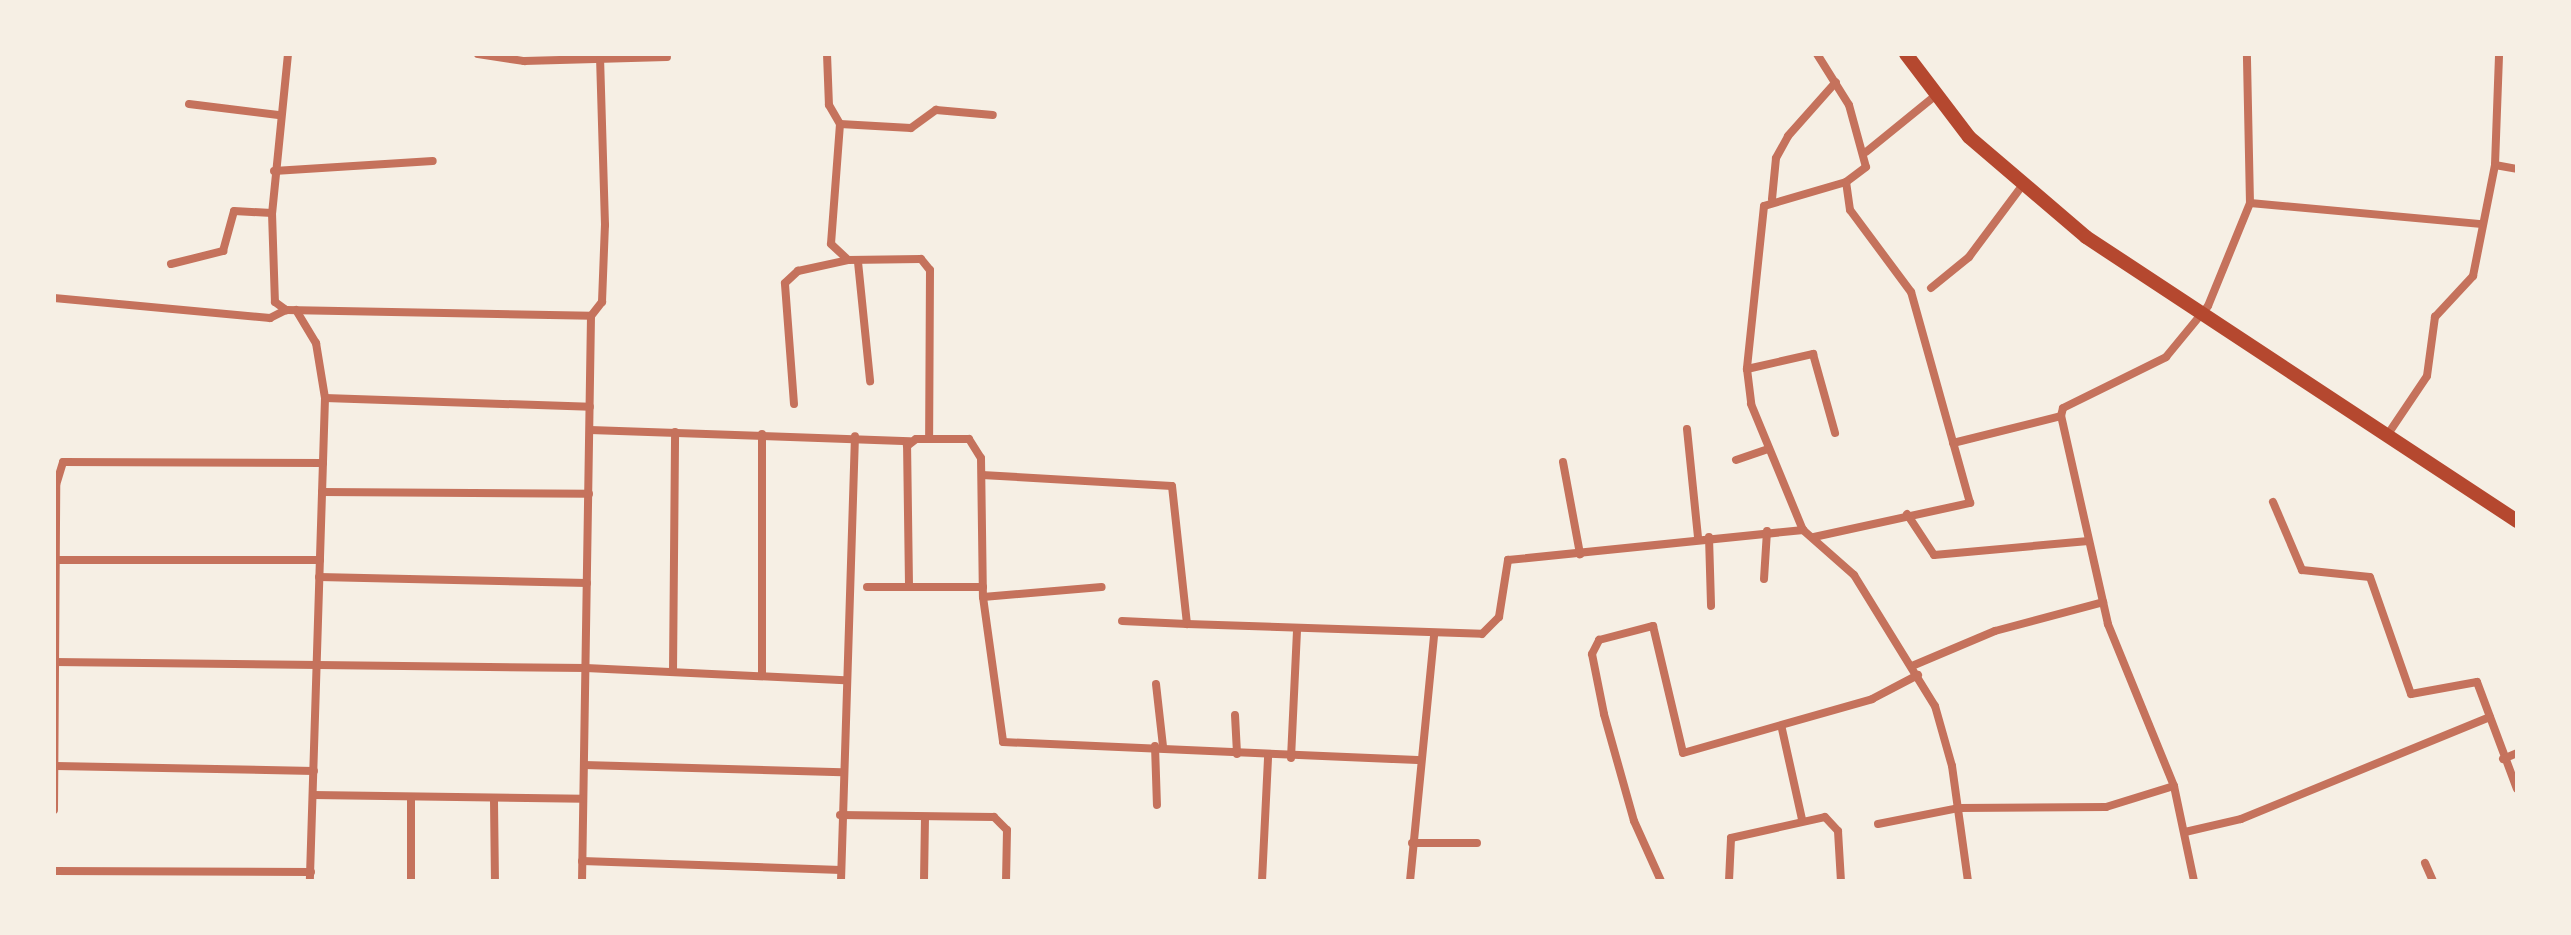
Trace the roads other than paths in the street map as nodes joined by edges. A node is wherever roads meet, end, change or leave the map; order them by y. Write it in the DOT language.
graph roads {
  1 [pos="288,54"];
  2 [pos="478,54"];
  3 [pos="827,54"];
  4 [pos="1817,54"];
  5 [pos="1906,54"];
  6 [pos="2247,54"];
  7 [pos="2499,54"];
  8 [pos="667,57"];
  9 [pos="600,60"];
  10 [pos="1836,82"];
  11 [pos="1935,96"];
  12 [pos="189,104"];
  13 [pos="278,115"];
  14 [pos="993,115"];
  15 [pos="840,124"];
  16 [pos="1868,151"];
  17 [pos="433,161"];
  18 [pos="2495,165"];
  19 [pos="2517,169"];
  20 [pos="274,171"];
  21 [pos="1846,182"];
  22 [pos="2022,186"];
  23 [pos="1772,199"];
  24 [pos="2250,203"];
  25 [pos="272,213"];
  26 [pos="2482,224"];
  27 [pos="848,260"];
  28 [pos="858,262"];
  29 [pos="171,264"];
  30 [pos="1931,288"];
  31 [pos="54,298"];
  32 [pos="286,310"];
  33 [pos="296,310"];
  34 [pos="2202,313"];
  35 [pos="591,316"];
  36 [pos="1747,369"];
  37 [pos="870,381"];
  38 [pos="325,398"];
  39 [pos="794,404"];
  40 [pos="590,407"];
  41 [pos="2061,416"];
  42 [pos="1687,429"];
  43 [pos="590,430"];
  44 [pos="675,432"];
  45 [pos="1835,433"];
  46 [pos="762,434"];
  47 [pos="855,436"];
  48 [pos="2386,437"];
  49 [pos="929,438"];
  50 [pos="910,441"];
  51 [pos="1953,443"];
  52 [pos="1768,449"];
  53 [pos="1736,460"];
  54 [pos="1563,462"];
  55 [pos="323,463"];
  56 [pos="982,475"];
  57 [pos="322,492"];
  58 [pos="589,494"];
  59 [pos="2273,502"];
  60 [pos="1907,514"];
  61 [pos="2517,521"];
  62 [pos="1803,530"];
  63 [pos="1767,531"];
  64 [pos="1709,537"];
  65 [pos="1814,537"];
  66 [pos="1698,538"];
  67 [pos="2088,541"];
  68 [pos="1580,554"];
  69 [pos="57,560"];
  70 [pos="320,560"];
  71 [pos="319,577"];
  72 [pos="1764,579"];
  73 [pos="587,583"];
  74 [pos="909,585"];
  75 [pos="867,587"];
  76 [pos="1102,587"];
  77 [pos="983,592"];
  78 [pos="2103,602"];
  79 [pos="1711,606"];
  80 [pos="1122,621"];
  81 [pos="1187,624"];
  82 [pos="1297,630"];
  83 [pos="1434,635"];
  84 [pos="56,662"];
  85 [pos="317,662"];
  86 [pos="1912,666"];
  87 [pos="586,668"];
  88 [pos="673,672"];
  89 [pos="1918,675"];
  90 [pos="762,676"];
  91 [pos="845,680"];
  92 [pos="1156,684"];
  93 [pos="1235,715"];
  94 [pos="2490,717"];
  95 [pos="1782,729"];
  96 [pos="1159,746"];
  97 [pos="2517,753"];
  98 [pos="1237,754"];
  99 [pos="1268,757"];
  100 [pos="1291,758"];
  101 [pos="2503,759"];
  102 [pos="1418,760"];
  103 [pos="584,765"];
  104 [pos="56,766"];
  105 [pos="314,771"];
  106 [pos="842,772"];
  107 [pos="2174,786"];
  108 [pos="2517,789"];
  109 [pos="313,795"];
  110 [pos="411,799"];
  111 [pos="583,799"];
  112 [pos="494,801"];
  113 [pos="1157,805"];
  114 [pos="1959,808"];
  115 [pos="54,810"];
  116 [pos="840,815"];
  117 [pos="925,817"];
  118 [pos="1802,819"];
  119 [pos="1878,824"];
  120 [pos="2185,832"];
  121 [pos="1412,843"];
  122 [pos="1477,843"];
  123 [pos="582,861"];
  124 [pos="2425,863"];
  125 [pos="841,870"];
  126 [pos="54,871"];
  127 [pos="310,876"];
  128 [pos="411,881"];
  129 [pos="495,881"];
  130 [pos="582,881"];
  131 [pos="841,881"];
  132 [pos="924,881"];
  133 [pos="1006,881"];
  134 [pos="1262,881"];
  135 [pos="1410,881"];
  136 [pos="1661,881"];
  137 [pos="1729,881"];
  138 [pos="1841,881"];
  139 [pos="1968,881"];
  140 [pos="2194,881"];
  141 [pos="2433,881"];
  1 -- 13 [label="street"];
  2 -- 9 [label="street"];
  3 -- 15 [label="street"];
  4 -- 10 [label="street"];
  5 -- 11 [label="main road"];
  6 -- 24 [label="street"];
  7 -- 18 [label="street"];
  8 -- 9 [label="street"];
  9 -- 35 [label="street"];
  10 -- 16 [label="street"];
  10 -- 23 [label="street"];
  11 -- 16 [label="street"];
  11 -- 22 [label="main road"];
  12 -- 13 [label="street"];
  13 -- 20 [label="street"];
  14 -- 15 [label="street"];
  15 -- 27 [label="street"];
  16 -- 21 [label="street"];
  17 -- 20 [label="street"];
  18 -- 19 [label="street"];
  18 -- 26 [label="street"];
  20 -- 25 [label="street"];
  21 -- 23 [label="street"];
  21 -- 51 [label="street"];
  22 -- 30 [label="street"];
  22 -- 34 [label="main road"];
  23 -- 36 [label="street"];
  24 -- 26 [label="street"];
  24 -- 34 [label="street"];
  25 -- 29 [label="street"];
  25 -- 32 [label="street"];
  26 -- 48 [label="street"];
  27 -- 28 [label="street"];
  27 -- 39 [label="street"];
  28 -- 37 [label="street"];
  28 -- 49 [label="street"];
  31 -- 32 [label="street"];
  32 -- 33 [label="street"];
  33 -- 35 [label="street"];
  33 -- 38 [label="street"];
  34 -- 41 [label="street"];
  34 -- 48 [label="main road"];
  35 -- 40 [label="street"];
  36 -- 45 [label="street"];
  36 -- 52 [label="street"];
  38 -- 40 [label="street"];
  38 -- 55 [label="street"];
  40 -- 43 [label="street"];
  41 -- 51 [label="street"];
  41 -- 67 [label="street"];
  42 -- 66 [label="street"];
  43 -- 44 [label="street"];
  43 -- 58 [label="street"];
  44 -- 46 [label="street"];
  44 -- 88 [label="street"];
  46 -- 47 [label="street"];
  46 -- 90 [label="street"];
  47 -- 50 [label="street"];
  47 -- 91 [label="street"];
  48 -- 61 [label="main road"];
  49 -- 50 [label="street"];
  49 -- 56 [label="street"];
  50 -- 74 [label="street"];
  51 -- 60 [label="street"];
  52 -- 53 [label="street"];
  52 -- 62 [label="street"];
  54 -- 68 [label="street"];
  55 -- 57 [label="street"];
  55 -- 69 [label="street"];
  56 -- 77 [label="street"];
  56 -- 81 [label="street"];
  57 -- 58 [label="street"];
  57 -- 70 [label="street"];
  58 -- 73 [label="street"];
  59 -- 94 [label="street"];
  60 -- 65 [label="street"];
  60 -- 67 [label="street"];
  62 -- 63 [label="street"];
  62 -- 65 [label="street"];
  63 -- 64 [label="street"];
  63 -- 72 [label="street"];
  64 -- 66 [label="street"];
  64 -- 79 [label="street"];
  65 -- 86 [label="street"];
  66 -- 68 [label="street"];
  67 -- 78 [label="street"];
  68 -- 83 [label="street"];
  69 -- 70 [label="street"];
  69 -- 84 [label="street"];
  70 -- 71 [label="street"];
  71 -- 73 [label="street"];
  71 -- 85 [label="street"];
  73 -- 87 [label="street"];
  74 -- 75 [label="street"];
  74 -- 77 [label="street"];
  76 -- 77 [label="street"];
  77 -- 96 [label="street"];
  78 -- 86 [label="street"];
  78 -- 107 [label="street"];
  80 -- 81 [label="street"];
  81 -- 82 [label="street"];
  82 -- 83 [label="street"];
  82 -- 100 [label="street"];
  83 -- 102 [label="street"];
  84 -- 85 [label="street"];
  84 -- 104 [label="street"];
  85 -- 87 [label="street"];
  85 -- 105 [label="street"];
  86 -- 89 [label="street"];
  87 -- 88 [label="street"];
  87 -- 103 [label="street"];
  88 -- 90 [label="street"];
  89 -- 95 [label="street"];
  89 -- 114 [label="street"];
  90 -- 91 [label="street"];
  91 -- 106 [label="street"];
  92 -- 96 [label="street"];
  93 -- 98 [label="street"];
  94 -- 101 [label="street"];
  94 -- 120 [label="street"];
  95 -- 118 [label="street"];
  95 -- 136 [label="street"];
  96 -- 98 [label="street"];
  96 -- 113 [label="street"];
  97 -- 101 [label="street"];
  98 -- 99 [label="street"];
  99 -- 100 [label="street"];
  99 -- 134 [label="street"];
  100 -- 102 [label="street"];
  101 -- 108 [label="street"];
  102 -- 121 [label="street"];
  103 -- 106 [label="street"];
  103 -- 111 [label="street"];
  104 -- 105 [label="street"];
  104 -- 115 [label="street"];
  105 -- 109 [label="street"];
  106 -- 116 [label="street"];
  107 -- 114 [label="street"];
  107 -- 120 [label="street"];
  109 -- 110 [label="street"];
  109 -- 127 [label="street"];
  110 -- 112 [label="street"];
  110 -- 128 [label="street"];
  111 -- 112 [label="street"];
  111 -- 123 [label="street"];
  112 -- 129 [label="street"];
  114 -- 119 [label="street"];
  114 -- 139 [label="street"];
  116 -- 117 [label="street"];
  116 -- 125 [label="street"];
  117 -- 132 [label="street"];
  117 -- 133 [label="street"];
  118 -- 137 [label="street"];
  118 -- 138 [label="street"];
  120 -- 140 [label="street"];
  121 -- 122 [label="street"];
  121 -- 135 [label="street"];
  123 -- 125 [label="street"];
  123 -- 130 [label="street"];
  124 -- 141 [label="street"];
  125 -- 131 [label="street"];
  126 -- 127 [label="street"];
}
